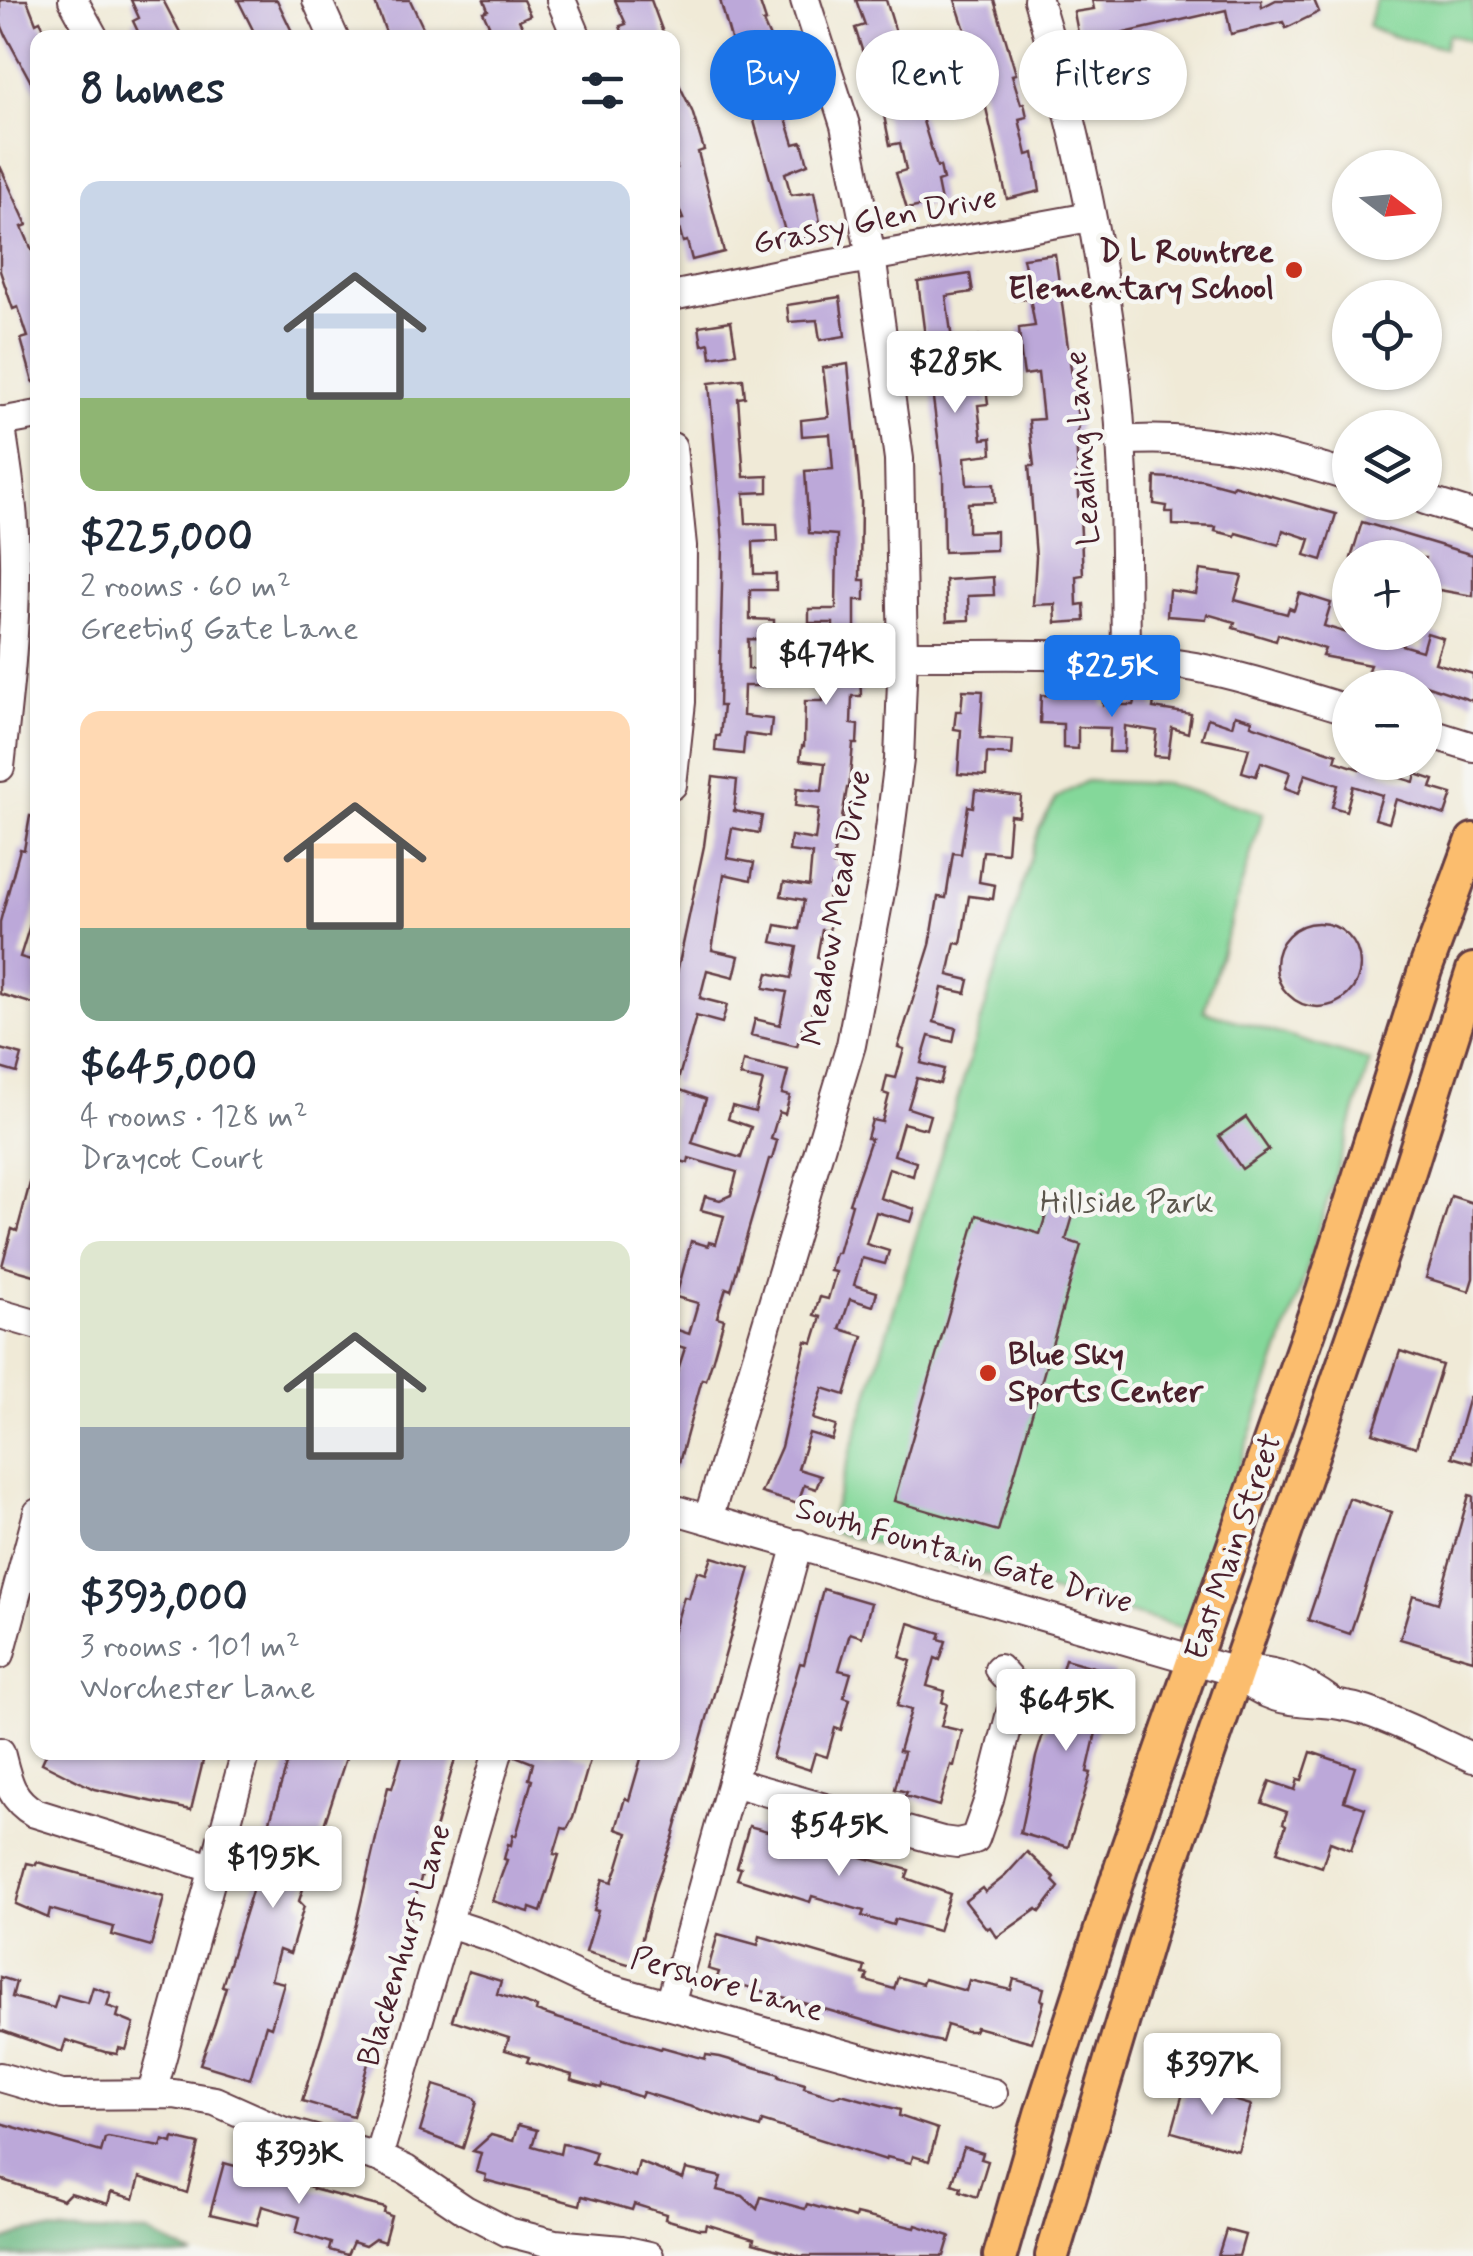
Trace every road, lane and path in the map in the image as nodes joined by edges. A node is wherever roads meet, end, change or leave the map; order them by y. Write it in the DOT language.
graph roads {
  1 [pos="73,0"];
  2 [pos="318,0"];
  3 [pos="561,0"];
  4 [pos="805,0"];
  5 [pos="1038,0"];
  6 [pos="90,30"];
  7 [pos="331,30"];
  8 [pos="573,30"];
  9 [pos="1090,217"];
  10 [pos="871,256"];
  11 [pos="680,294"];
  12 [pos="30,416"];
  13 [pos="0,422"];
  14 [pos="1120,441"];
  15 [pos="1332,472"];
  16 [pos="1442,505"];
  17 [pos="1473,515"];
  18 [pos="680,526"];
  19 [pos="904,654"];
  20 [pos="1126,658"];
  21 [pos="1332,705"];
  22 [pos="680,711"];
  23 [pos="1442,737"];
  24 [pos="1473,747"];
  25 [pos="0,767"];
  26 [pos="1473,840"];
  27 [pos="1473,970"];
  28 [pos="1323,1292"];
  29 [pos="1364,1304"];
  30 [pos="0,1314"];
  31 [pos="30,1323"];
  32 [pos="680,1511"];
  33 [pos="708,1519"];
  34 [pos="30,1543"];
  35 [pos="798,1544"];
  36 [pos="0,1654"];
  37 [pos="1195,1660"];
  38 [pos="999,1670"];
  39 [pos="1236,1672"];
  40 [pos="0,1752"];
  41 [pos="1473,1758"];
  42 [pos="244,1760"];
  43 [pos="496,1760"];
  44 [pos="732,1782"];
  45 [pos="212,1868"];
  46 [pos="449,1923"];
  47 [pos="670,2004"];
  48 [pos="0,2077"];
  49 [pos="152,2093"];
  50 [pos="994,2093"];
  51 [pos="378,2157"];
  52 [pos="649,2256"];
  53 [pos="1000,2256"];
  54 [pos="1052,2256"];
  1 -- 6 [label="street"];
  2 -- 7 [label="street"];
  3 -- 8 [label="street"];
  4 -- 10 [label="street, Meadow Mead Drive"];
  5 -- 9 [label="street, Leading Lane"];
  9 -- 10 [label="street, Grassy Glen Drive"];
  9 -- 14 [label="street, Leading Lane"];
  10 -- 11 [label="street, Grassy Glen Drive"];
  10 -- 19 [label="street, Meadow Mead Drive"];
  12 -- 13 [label="street"];
  13 -- 25 [label="street"];
  14 -- 15 [label="street"];
  14 -- 20 [label="street, Leading Lane"];
  16 -- 17 [label="street"];
  18 -- 22 [label="street"];
  19 -- 20 [label="street"];
  19 -- 33 [label="street, Meadow Mead Drive"];
  20 -- 21 [label="street"];
  23 -- 24 [label="street"];
  26 -- 28 [label="main road, East Main Street"];
  27 -- 29 [label="main road, East Main Street"];
  28 -- 29 [label="main road"];
  28 -- 37 [label="main road, East Main Street"];
  29 -- 39 [label="main road, East Main Street"];
  30 -- 31 [label="street"];
  32 -- 33 [label="street, South Fountain Gate Drive"];
  33 -- 35 [label="street, South Fountain Gate Drive"];
  34 -- 36 [label="street"];
  35 -- 37 [label="street, South Fountain Gate Drive"];
  35 -- 44 [label="street"];
  37 -- 39 [label="street, South Fountain Gate Drive"];
  37 -- 53 [label="main road, East Main Street"];
  38 -- 44 [label="street"];
  39 -- 41 [label="street, South Fountain Gate Drive"];
  39 -- 54 [label="main road, East Main Street"];
  40 -- 45 [label="street"];
  42 -- 45 [label="street"];
  43 -- 46 [label="street, Blackenhurst Lane"];
  44 -- 47 [label="street"];
  45 -- 49 [label="street"];
  46 -- 47 [label="street, Pershore Lane"];
  46 -- 51 [label="street, Blackenhurst Lane"];
  47 -- 50 [label="street, Pershore Lane"];
  48 -- 49 [label="street"];
  49 -- 51 [label="street"];
  51 -- 52 [label="street"];
}
